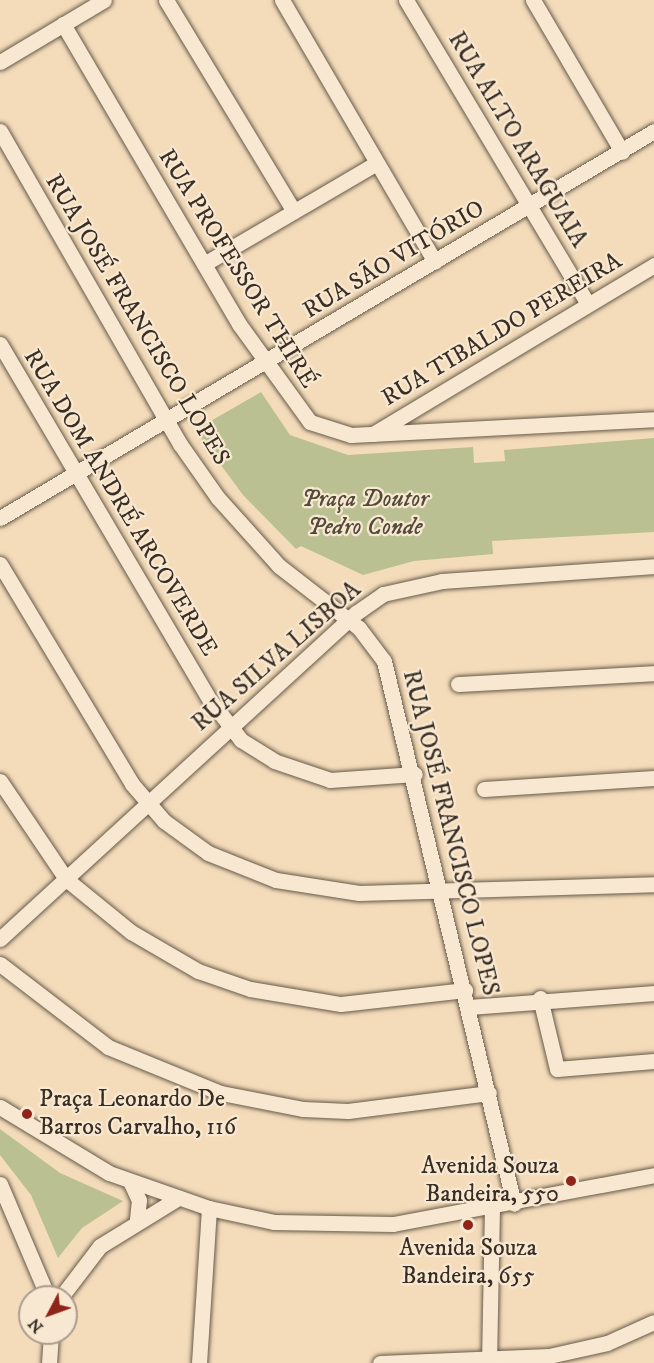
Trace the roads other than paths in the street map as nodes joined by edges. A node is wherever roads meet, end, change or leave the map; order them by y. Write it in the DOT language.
graph roads {
  1 [pos="104,0"];
  2 [pos="166,0"];
  3 [pos="282,0"];
  4 [pos="406,0"];
  5 [pos="533,0"];
  6 [pos="63,24"];
  7 [pos="0,62"];
  8 [pos="0,131"];
  9 [pos="654,131"];
  10 [pos="622,152"];
  11 [pos="377,163"];
  12 [pos="530,206"];
  13 [pos="294,211"];
  14 [pos="435,262"];
  15 [pos="204,264"];
  16 [pos="654,265"];
  17 [pos="588,304"];
  18 [pos="0,344"];
  19 [pos="264,363"];
  20 [pos="654,419"];
  21 [pos="166,420"];
  22 [pos="373,434"];
  23 [pos="75,473"];
  24 [pos="0,518"];
  25 [pos="0,564"];
  26 [pos="654,566"];
  27 [pos="347,621"];
  28 [pos="654,673"];
  29 [pos="458,684"];
  30 [pos="230,728"];
  31 [pos="415,774"];
  32 [pos="654,778"];
  33 [pos="0,781"];
  34 [pos="484,789"];
  35 [pos="147,804"];
  36 [pos="66,879"];
  37 [pos="654,884"];
  38 [pos="443,893"];
  39 [pos="0,939"];
  40 [pos="0,964"];
  41 [pos="465,990"];
  42 [pos="654,993"];
  43 [pos="540,998"];
  44 [pos="469,1007"];
  45 [pos="654,1061"];
  46 [pos="489,1093"];
  47 [pos="0,1107"];
  48 [pos="654,1175"];
  49 [pos="130,1181"];
  50 [pos="0,1184"];
  51 [pos="178,1198"];
  52 [pos="514,1204"];
  53 [pos="209,1208"];
  54 [pos="492,1208"];
  55 [pos="138,1220"];
  56 [pos="43,1285"];
  57 [pos="70,1285"];
  58 [pos="654,1322"];
  59 [pos="50,1345"];
  60 [pos="489,1362"];
  61 [pos="49,1363"];
  62 [pos="199,1363"];
  63 [pos="380,1363"];
  1 -- 6 [label="street"];
  2 -- 13 [label="street"];
  3 -- 11 [label="street"];
  4 -- 12 [label="street, RUA ALTO ARAGUAIA"];
  5 -- 10 [label="street"];
  6 -- 7 [label="street"];
  6 -- 15 [label="street, RUA PROFESSOR THIRÉ"];
  8 -- 21 [label="street, RUA JOSÉ FRANCISCO LOPES"];
  9 -- 10 [label="street, RUA SÃO VITÓRIO"];
  10 -- 12 [label="street, RUA SÃO VITÓRIO"];
  11 -- 13 [label="street"];
  11 -- 14 [label="street"];
  12 -- 14 [label="street, RUA SÃO VITÓRIO"];
  12 -- 17 [label="street, RUA ALTO ARAGUAIA"];
  13 -- 15 [label="street"];
  14 -- 19 [label="street, RUA SÃO VITÓRIO"];
  15 -- 19 [label="street, RUA PROFESSOR THIRÉ"];
  16 -- 17 [label="street, RUA TIBALDO PEREIRA"];
  17 -- 22 [label="street, RUA TIBALDO PEREIRA"];
  18 -- 23 [label="street, RUA DOM ANDRÉ ARCOVERDE"];
  19 -- 21 [label="street, RUA SÃO VITÓRIO"];
  19 -- 22 [label="street, RUA PROFESSOR THIRÉ"];
  20 -- 22 [label="street, RUA PROFESSOR THIRÉ"];
  21 -- 23 [label="street, RUA SÃO VITÓRIO"];
  21 -- 27 [label="street, RUA JOSÉ FRANCISCO LOPES"];
  23 -- 24 [label="street, RUA SÃO VITÓRIO"];
  23 -- 30 [label="street, RUA DOM ANDRÉ ARCOVERDE"];
  25 -- 35 [label="street"];
  26 -- 27 [label="street, RUA SILVA LISBOA"];
  27 -- 30 [label="street, RUA SILVA LISBOA"];
  27 -- 31 [label="street, RUA JOSÉ FRANCISCO LOPES"];
  28 -- 29 [label="street"];
  30 -- 31 [label="street, RUA DOM ANDRÉ ARCOVERDE"];
  30 -- 35 [label="street, RUA SILVA LISBOA"];
  31 -- 38 [label="street, RUA JOSÉ FRANCISCO LOPES"];
  32 -- 34 [label="street"];
  33 -- 36 [label="street"];
  35 -- 36 [label="street, RUA SILVA LISBOA"];
  35 -- 38 [label="street"];
  36 -- 39 [label="street, RUA SILVA LISBOA"];
  36 -- 41 [label="street"];
  37 -- 38 [label="street"];
  38 -- 41 [label="street, RUA JOSÉ FRANCISCO LOPES"];
  40 -- 46 [label="street"];
  41 -- 44 [label="street, RUA JOSÉ FRANCISCO LOPES"];
  42 -- 43 [label="street"];
  43 -- 44 [label="street"];
  43 -- 45 [label="street"];
  44 -- 46 [label="street, RUA JOSÉ FRANCISCO LOPES"];
  46 -- 52 [label="street, RUA JOSÉ FRANCISCO LOPES"];
  47 -- 49 [label="street"];
  48 -- 52 [label="street"];
  49 -- 51 [label="street"];
  49 -- 55 [label="street"];
  50 -- 56 [label="street"];
  51 -- 53 [label="street"];
  51 -- 55 [label="street"];
  52 -- 54 [label="street"];
  53 -- 54 [label="street"];
  53 -- 62 [label="street"];
  54 -- 60 [label="street"];
  55 -- 57 [label="street"];
  58 -- 60 [label="street"];
  59 -- 61 [label="street"];
  60 -- 63 [label="street"];
}
